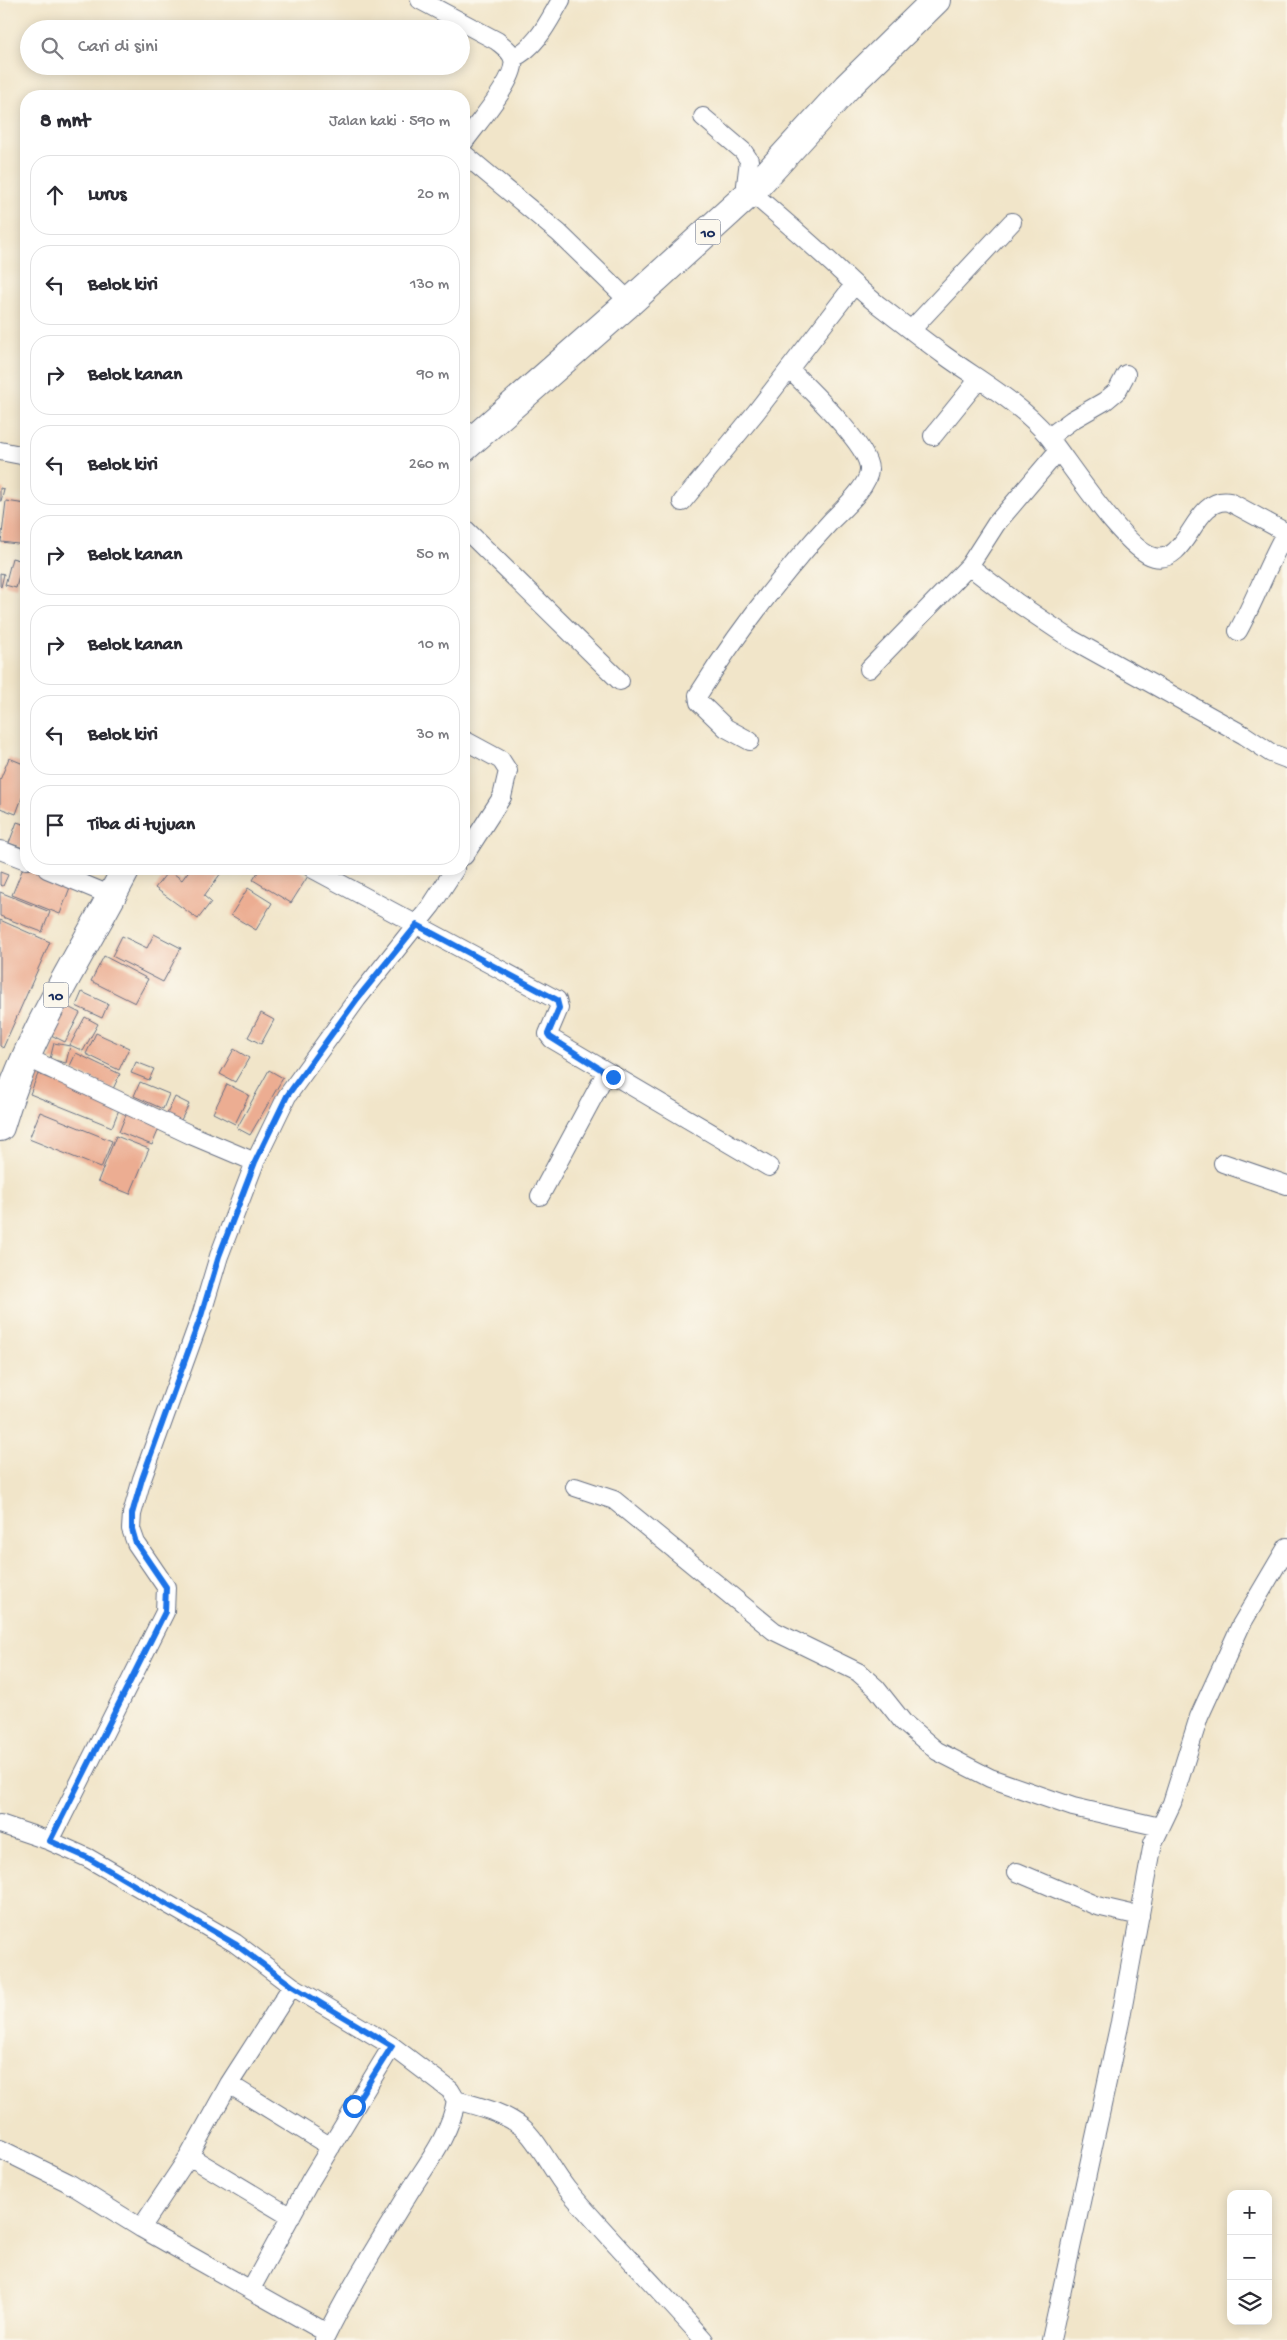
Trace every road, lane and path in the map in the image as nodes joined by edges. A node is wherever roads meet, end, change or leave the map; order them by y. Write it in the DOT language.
graph roads {
  1 [pos="420,0"];
  2 [pos="561,0"];
  3 [pos="936,0"];
  4 [pos="458,20"];
  5 [pos="470,27"];
  6 [pos="513,58"];
  7 [pos="703,117"];
  8 [pos="470,133"];
  9 [pos="470,159"];
  10 [pos="751,192"];
  11 [pos="1012,222"];
  12 [pos="854,285"];
  13 [pos="630,302"];
  14 [pos="911,330"];
  15 [pos="789,369"];
  16 [pos="1126,374"];
  17 [pos="979,379"];
  18 [pos="933,436"];
  19 [pos="470,443"];
  20 [pos="1053,444"];
  21 [pos="0,451"];
  22 [pos="20,455"];
  23 [pos="682,502"];
  24 [pos="1286,532"];
  25 [pos="470,534"];
  26 [pos="969,566"];
  27 [pos="1238,631"];
  28 [pos="869,669"];
  29 [pos="620,681"];
  30 [pos="750,741"];
  31 [pos="470,743"];
  32 [pos="1287,759"];
  33 [pos="470,847"];
  34 [pos="0,850"];
  35 [pos="20,858"];
  36 [pos="61,875"];
  37 [pos="123,875"];
  38 [pos="324,875"];
  39 [pos="451,875"];
  40 [pos="112,896"];
  41 [pos="417,925"];
  42 [pos="26,1057"];
  43 [pos="606,1073"];
  44 [pos="0,1127"];
  45 [pos="255,1162"];
  46 [pos="1223,1163"];
  47 [pos="768,1167"];
  48 [pos="1287,1185"];
  49 [pos="540,1196"];
  50 [pos="575,1487"];
  51 [pos="1287,1547"];
  52 [pos="0,1824"];
  53 [pos="1160,1827"];
  54 [pos="50,1841"];
  55 [pos="1017,1872"];
  56 [pos="1140,1916"];
  57 [pos="292,1986"];
  58 [pos="392,2046"];
  59 [pos="229,2084"];
  60 [pos="456,2100"];
  61 [pos="331,2148"];
  62 [pos="0,2149"];
  63 [pos="189,2156"];
  64 [pos="291,2217"];
  65 [pos="141,2228"];
  66 [pos="251,2289"];
  67 [pos="325,2337"];
  68 [pos="704,2340"];
  69 [pos="1050,2340"];
  1 -- 4 [label="street"];
  2 -- 6 [label="street"];
  3 -- 10 [label="highway, 10"];
  5 -- 6 [label="street"];
  6 -- 8 [label="street"];
  7 -- 10 [label="street"];
  9 -- 13 [label="street"];
  10 -- 12 [label="street"];
  10 -- 13 [label="highway, 10"];
  11 -- 14 [label="street"];
  12 -- 14 [label="street"];
  12 -- 15 [label="street"];
  13 -- 19 [label="highway, 10"];
  14 -- 17 [label="street"];
  15 -- 23 [label="street"];
  15 -- 30 [label="street"];
  16 -- 20 [label="street"];
  17 -- 18 [label="street"];
  17 -- 20 [label="street"];
  20 -- 24 [label="street"];
  20 -- 26 [label="street"];
  21 -- 22 [label="street"];
  24 -- 27 [label="street"];
  25 -- 29 [label="street"];
  26 -- 28 [label="street"];
  26 -- 32 [label="street"];
  31 -- 33 [label="street"];
  34 -- 35 [label="street"];
  36 -- 40 [label="street"];
  37 -- 40 [label="highway, 10"];
  38 -- 41 [label="street"];
  39 -- 41 [label="street"];
  40 -- 42 [label="highway, 10"];
  41 -- 43 [label="street"];
  41 -- 45 [label="street"];
  42 -- 44 [label="highway, 10"];
  42 -- 45 [label="street"];
  43 -- 47 [label="street"];
  43 -- 49 [label="street"];
  45 -- 54 [label="street"];
  46 -- 48 [label="street"];
  50 -- 53 [label="street"];
  51 -- 53 [label="street"];
  52 -- 54 [label="street"];
  53 -- 56 [label="street"];
  54 -- 57 [label="street"];
  55 -- 56 [label="street"];
  56 -- 69 [label="street"];
  57 -- 58 [label="street"];
  57 -- 59 [label="street"];
  58 -- 60 [label="street"];
  58 -- 61 [label="street"];
  59 -- 61 [label="street"];
  59 -- 63 [label="street"];
  60 -- 67 [label="street"];
  60 -- 68 [label="street"];
  61 -- 64 [label="street"];
  62 -- 65 [label="street"];
  63 -- 64 [label="street"];
  63 -- 65 [label="street"];
  64 -- 66 [label="street"];
  65 -- 66 [label="street"];
  66 -- 67 [label="street"];
}
